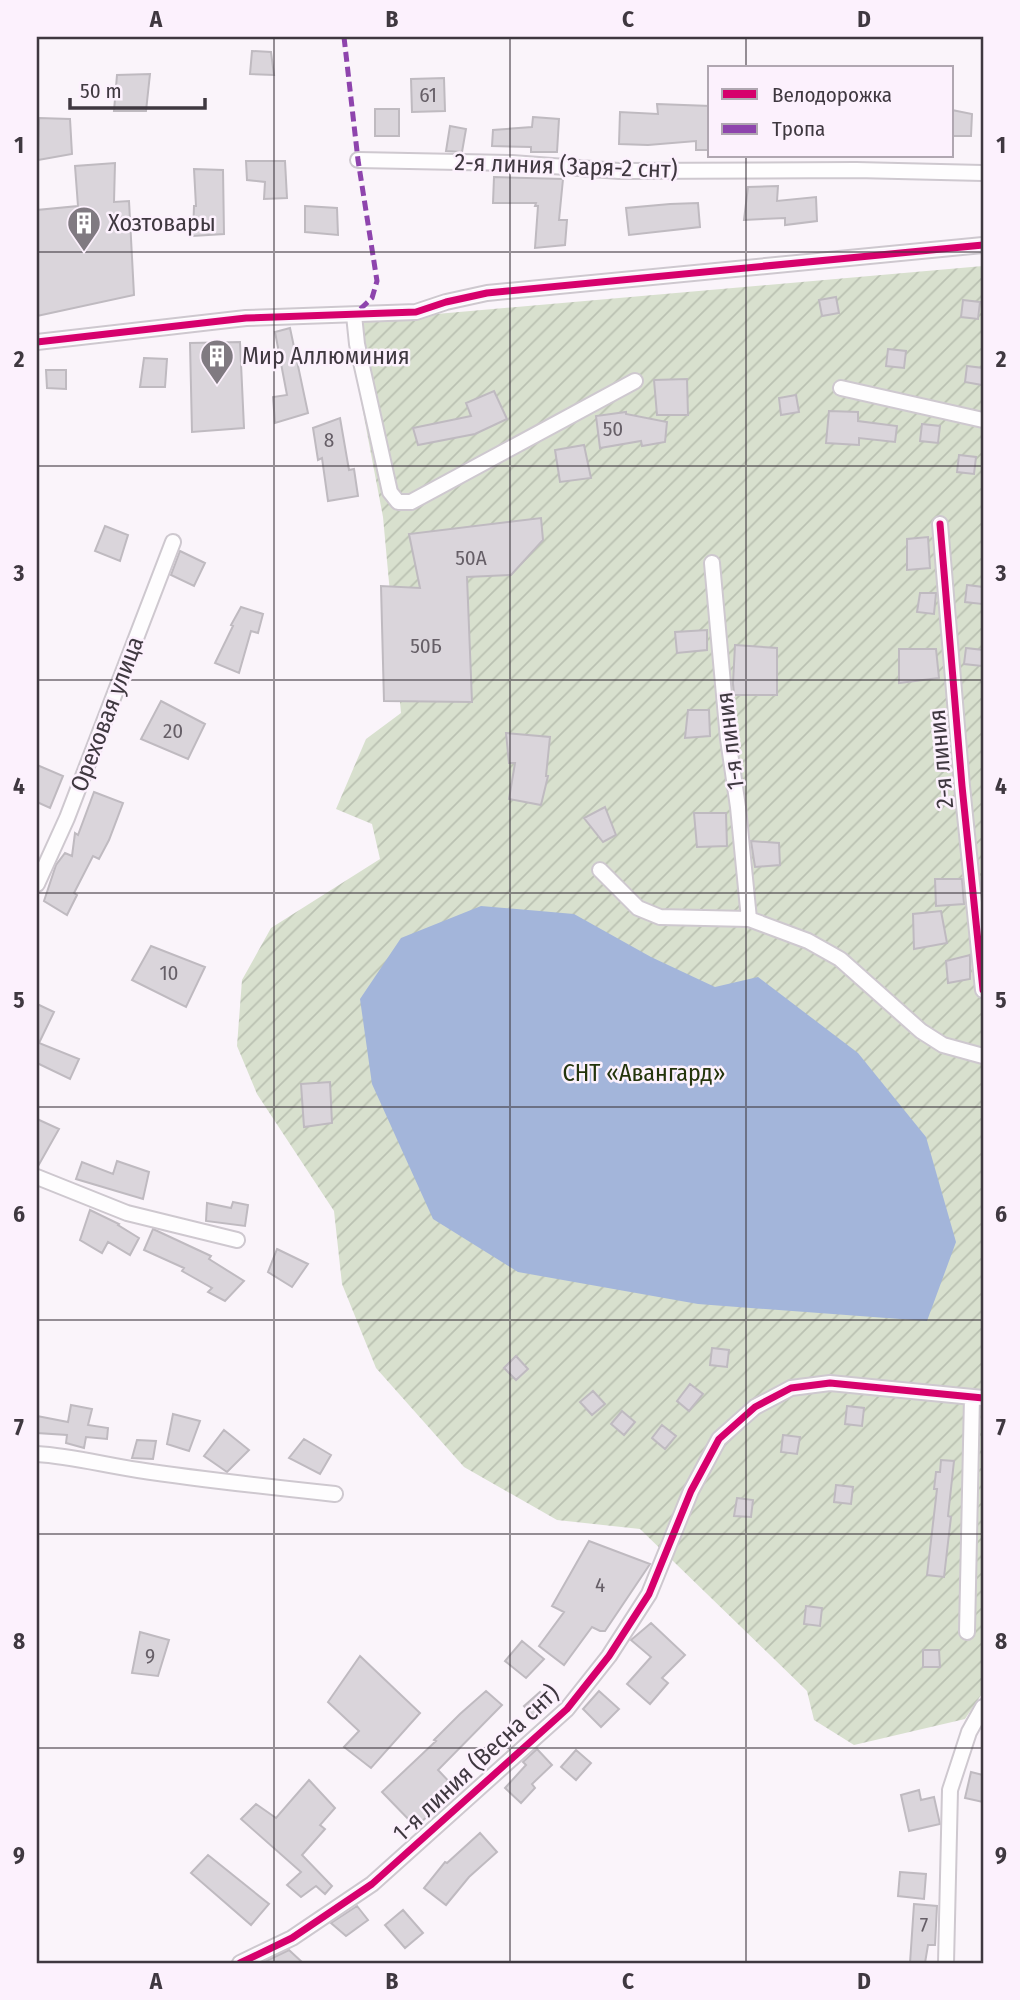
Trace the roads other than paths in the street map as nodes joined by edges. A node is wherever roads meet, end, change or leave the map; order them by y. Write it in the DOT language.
graph roads {
  1 [pos="358,160"];
  2 [pos="983,173"];
  3 [pos="983,245"];
  4 [pos="354,315"];
  5 [pos="37,342"];
  6 [pos="635,381"];
  7 [pos="841,388"];
  8 [pos="983,420"];
  9 [pos="940,524"];
  10 [pos="173,542"];
  11 [pos="712,564"];
  12 [pos="600,870"];
  13 [pos="37,884"];
  14 [pos="748,919"];
  15 [pos="983,989"];
  16 [pos="983,1056"];
  17 [pos="37,1177"];
  18 [pos="237,1240"];
  19 [pos="978,1397"];
  20 [pos="37,1454"];
  21 [pos="335,1494"];
  22 [pos="967,1632"];
  23 [pos="983,1707"];
  24 [pos="240,1963"];
  25 [pos="946,1963"];
  1 -- 2 [label="street, 2-я линия (Заря-2 снт)"];
  3 -- 4 [label="street"];
  4 -- 5 [label="street"];
  4 -- 6 [label="street"];
  7 -- 8 [label="street"];
  9 -- 15 [label="street, 2-я линия"];
  10 -- 13 [label="street, Ореховая улица"];
  11 -- 14 [label="street, 1-я линия"];
  12 -- 14 [label="street"];
  14 -- 16 [label="street"];
  17 -- 18 [label="street"];
  19 -- 22 [label="street"];
  19 -- 24 [label="street, 1-я линия (Весна снт)"];
  20 -- 21 [label="street"];
  23 -- 25 [label="street"];
}
